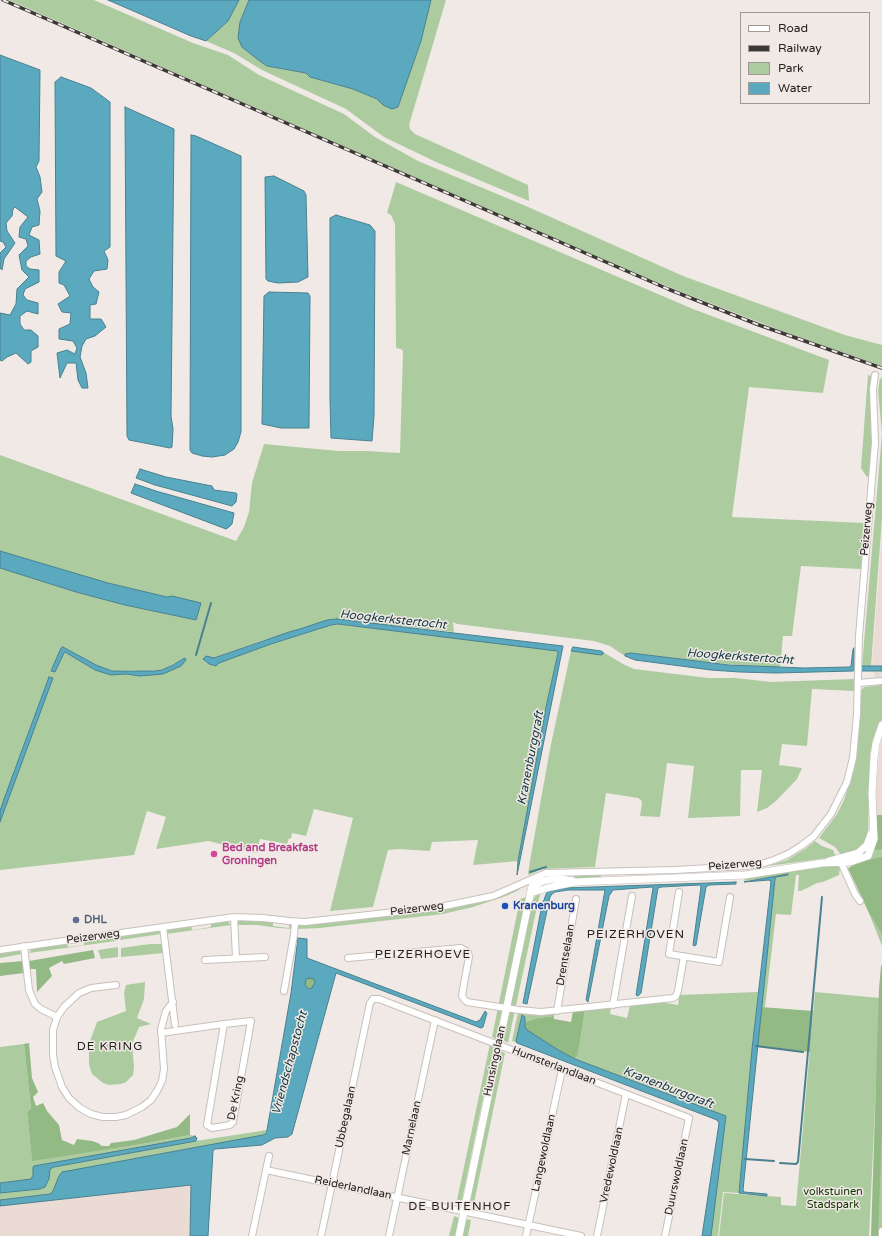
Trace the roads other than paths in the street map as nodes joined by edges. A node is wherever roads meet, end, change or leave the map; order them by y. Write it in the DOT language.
graph roads {
  1 [pos="875,375"];
  2 [pos="882,681"];
  3 [pos="858,683"];
  4 [pos="882,725"];
  5 [pos="840,860"];
  6 [pos="606,872"];
  7 [pos="606,881"];
  8 [pos="531,890"];
  9 [pos="679,892"];
  10 [pos="632,896"];
  11 [pos="730,897"];
  12 [pos="576,899"];
  13 [pos="860,901"];
  14 [pos="234,917"];
  15 [pos="295,922"];
  16 [pos="163,927"];
  17 [pos="24,946"];
  18 [pos="0,950"];
  19 [pos="684,956"];
  20 [pos="265,957"];
  21 [pos="236,958"];
  22 [pos="348,958"];
  23 [pos="205,960"];
  24 [pos="116,985"];
  25 [pos="284,991"];
  26 [pos="373,999"];
  27 [pos="172,1002"];
  28 [pos="613,1005"];
  29 [pos="506,1008"];
  30 [pos="557,1011"];
  31 [pos="57,1018"];
  32 [pos="435,1020"];
  33 [pos="224,1024"];
  34 [pos="175,1025"];
  35 [pos="161,1033"];
  36 [pos="498,1045"];
  37 [pos="562,1070"];
  38 [pos="626,1094"];
  39 [pos="689,1118"];
  40 [pos="269,1156"];
  41 [pos="266,1170"];
  42 [pos="332,1184"];
  43 [pos="398,1197"];
  44 [pos="464,1211"];
  45 [pos="528,1225"];
  46 [pos="882,1231"];
  47 [pos="252,1236"];
  48 [pos="321,1236"];
  49 [pos="390,1236"];
  50 [pos="459,1236"];
  51 [pos="526,1236"];
  52 [pos="581,1236"];
  53 [pos="597,1236"];
  54 [pos="665,1236"];
  55 [pos="882,1236"];
  1 -- 3 [label="street, Peizerweg"];
  2 -- 3 [label="street"];
  3 -- 6 [label="street, Peizerweg"];
  4 -- 5 [label="street, Peizerweg"];
  5 -- 7 [label="street, Peizerweg"];
  5 -- 13 [label="street"];
  6 -- 7 [label="street"];
  6 -- 15 [label="street, Peizerweg"];
  7 -- 8 [label="street, Peizerweg"];
  8 -- 29 [label="street, Hunsingolaan"];
  9 -- 19 [label="street"];
  10 -- 28 [label="street"];
  11 -- 19 [label="street"];
  12 -- 30 [label="street, Drentselaan"];
  14 -- 15 [label="street, Peizerweg"];
  14 -- 16 [label="street, Peizerweg"];
  14 -- 21 [label="street"];
  15 -- 25 [label="street"];
  16 -- 17 [label="street, Peizerweg"];
  16 -- 27 [label="street"];
  17 -- 18 [label="street, Peizerweg"];
  17 -- 31 [label="street"];
  19 -- 28 [label="street"];
  20 -- 21 [label="street"];
  21 -- 23 [label="street"];
  22 -- 29 [label="street"];
  24 -- 31 [label="street"];
  26 -- 32 [label="street, Humsterlandlaan"];
  26 -- 42 [label="street, Ubbegalaan"];
  27 -- 34 [label="street"];
  27 -- 35 [label="street"];
  28 -- 30 [label="street"];
  29 -- 30 [label="street"];
  29 -- 36 [label="street, Hunsingolaan"];
  31 -- 35 [label="street"];
  32 -- 36 [label="street, Humsterlandlaan"];
  32 -- 43 [label="street, Marnelaan"];
  33 -- 33 [label="street, De Kring"];
  33 -- 35 [label="street, De Kring"];
  36 -- 37 [label="street, Humsterlandlaan"];
  36 -- 44 [label="street, Hunsingolaan"];
  37 -- 38 [label="street, Humsterlandlaan"];
  37 -- 45 [label="street, Langewoldlaan"];
  38 -- 39 [label="street, Humsterlandlaan"];
  38 -- 53 [label="street, Vredewoldlaan"];
  39 -- 54 [label="street, Duurswoldlaan"];
  40 -- 41 [label="street"];
  41 -- 42 [label="street, Reiderlandlaan"];
  41 -- 47 [label="street"];
  42 -- 43 [label="street, Reiderlandlaan"];
  42 -- 48 [label="street, Ubbegalaan"];
  43 -- 44 [label="street, Reiderlandlaan"];
  43 -- 49 [label="street, Marnelaan"];
  44 -- 45 [label="street, Reiderlandlaan"];
  44 -- 50 [label="street, Hunsingolaan"];
  45 -- 51 [label="street, Langewoldlaan"];
  45 -- 52 [label="street, Reiderlandlaan"];
  46 -- 55 [label="street"];
}
